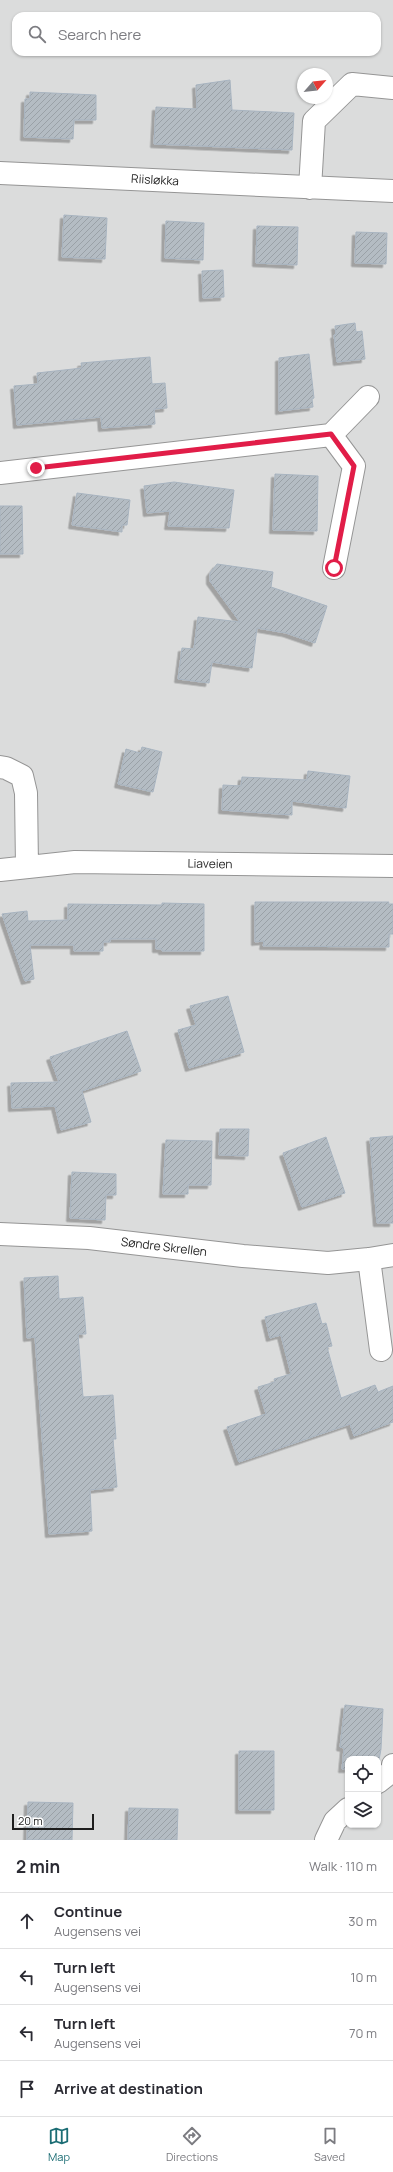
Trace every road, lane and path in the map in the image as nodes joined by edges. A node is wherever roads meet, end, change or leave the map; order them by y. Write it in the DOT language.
graph roads {
  1 [pos="393,88"];
  2 [pos="0,173"];
  3 [pos="310,188"];
  4 [pos="393,191"];
  5 [pos="368,397"];
  6 [pos="331,434"];
  7 [pos="0,473"];
  8 [pos="334,568"];
  9 [pos="0,767"];
  10 [pos="393,866"];
  11 [pos="27,867"];
  12 [pos="0,870"];
  13 [pos="0,1234"];
  14 [pos="393,1254"];
  15 [pos="369,1260"];
  16 [pos="381,1350"];
  17 [pos="393,1765"];
  18 [pos="381,1780"];
  19 [pos="345,1812"];
  20 [pos="326,1840"];
  1 -- 3 [label="street"];
  2 -- 3 [label="street, Riisløkka"];
  3 -- 4 [label="street, Riisløkka"];
  5 -- 6 [label="street"];
  6 -- 7 [label="street"];
  6 -- 8 [label="street"];
  9 -- 11 [label="street"];
  10 -- 11 [label="street, Liaveien"];
  11 -- 12 [label="street, Liaveien"];
  13 -- 15 [label="street, Søndre Skrellen"];
  14 -- 15 [label="street, Søndre Skrellen"];
  15 -- 16 [label="street"];
  17 -- 18 [label="street"];
  19 -- 20 [label="street"];
}
